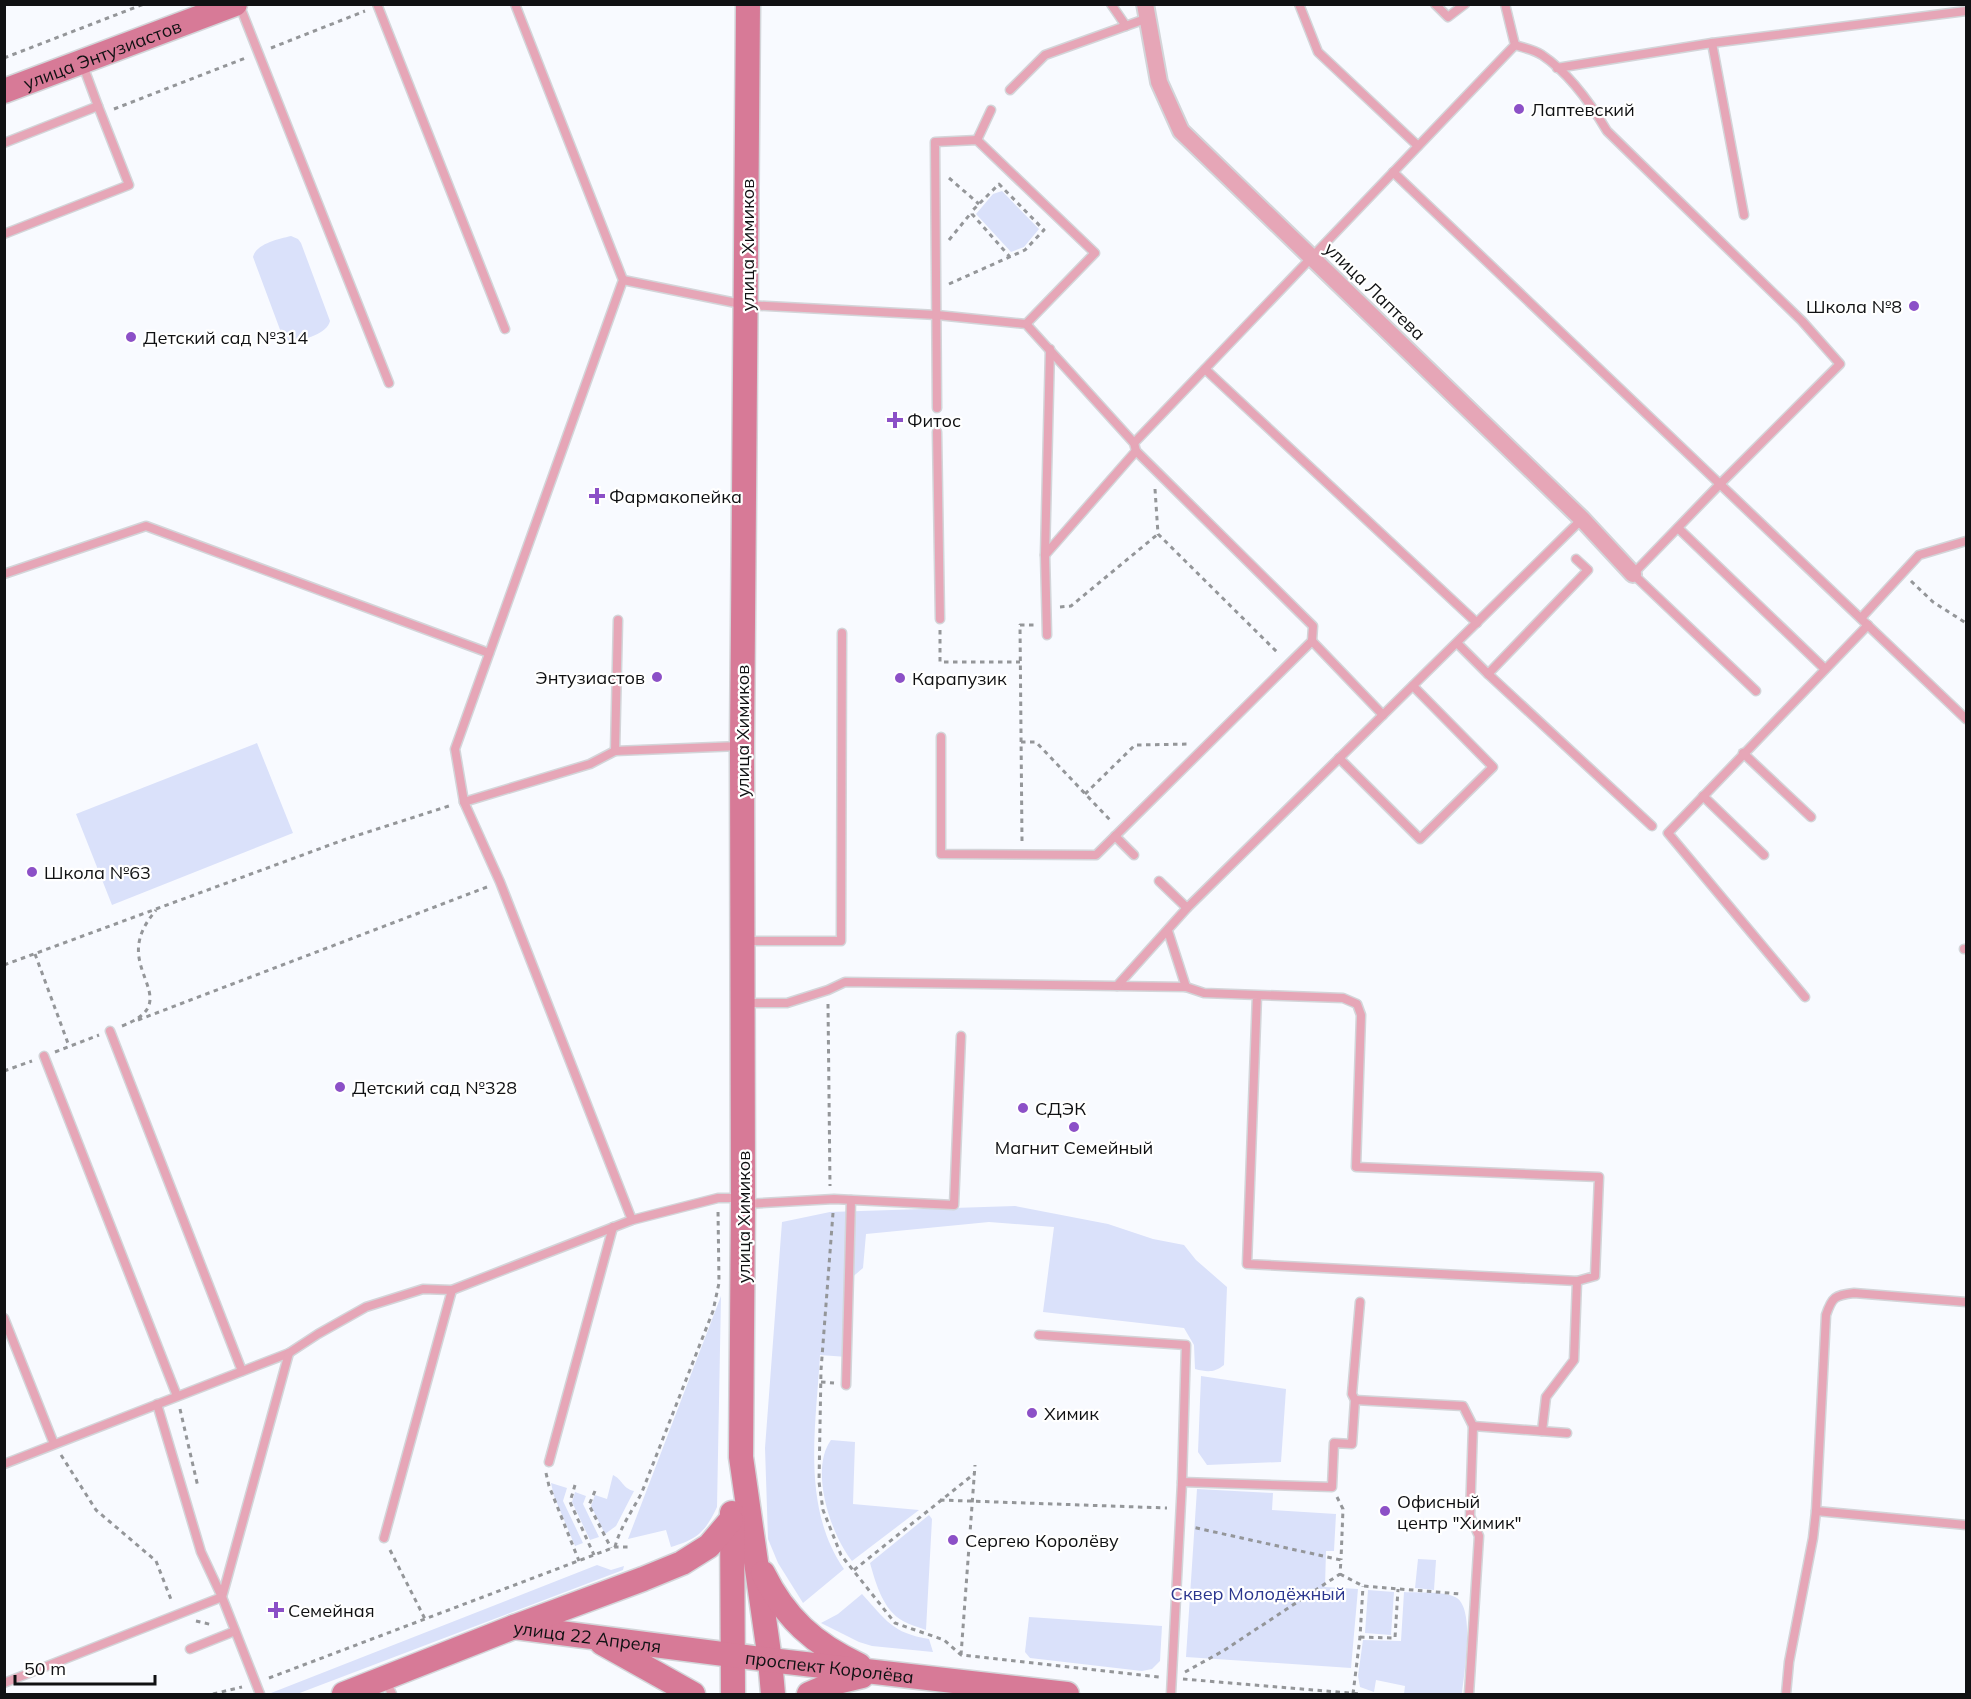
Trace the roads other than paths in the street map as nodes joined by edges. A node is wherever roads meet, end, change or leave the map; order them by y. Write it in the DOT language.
graph roads {
  1 [pos="235,4"];
  2 [pos="240,4"];
  3 [pos="515,4"];
  4 [pos="748,4"];
  5 [pos="1111,4"];
  6 [pos="1299,4"];
  7 [pos="1435,4"];
  8 [pos="1465,4"];
  9 [pos="1505,4"];
  10 [pos="377,5"];
  11 [pos="1147,11"];
  12 [pos="1966,11"];
  13 [pos="1126,26"];
  14 [pos="1712,43"];
  15 [pos="1515,45"];
  16 [pos="82,63"];
  17 [pos="1557,68"];
  18 [pos="1010,90"];
  19 [pos="4,91"];
  20 [pos="100,110"];
  21 [pos="991,110"];
  22 [pos="977,140"];
  23 [pos="4,142"];
  24 [pos="1418,146"];
  25 [pos="1393,172"];
  26 [pos="1744,215"];
  27 [pos="4,234"];
  28 [pos="1312,257"];
  29 [pos="624,280"];
  30 [pos="746,305"];
  31 [pos="937,315"];
  32 [pos="1026,324"];
  33 [pos="505,329"];
  34 [pos="1050,349"];
  35 [pos="1205,369"];
  36 [pos="389,383"];
  37 [pos="938,408"];
  38 [pos="937,432"];
  39 [pos="1135,447"];
  40 [pos="1720,484"];
  41 [pos="1582,519"];
  42 [pos="1678,528"];
  43 [pos="1966,541"];
  44 [pos="1045,555"];
  45 [pos="1576,559"];
  46 [pos="4,574"];
  47 [pos="1633,574"];
  48 [pos="1861,618"];
  49 [pos="940,619"];
  50 [pos="618,620"];
  51 [pos="1477,623"];
  52 [pos="1868,625"];
  53 [pos="842,633"];
  54 [pos="1047,635"];
  55 [pos="1312,641"];
  56 [pos="1457,643"];
  57 [pos="489,653"];
  58 [pos="1825,669"];
  59 [pos="1488,674"];
  60 [pos="1413,686"];
  61 [pos="1756,692"];
  62 [pos="1383,715"];
  63 [pos="1966,719"];
  64 [pos="941,737"];
  65 [pos="741,746"];
  66 [pos="615,751"];
  67 [pos="1743,753"];
  68 [pos="1339,758"];
  69 [pos="1703,796"];
  70 [pos="464,802"];
  71 [pos="1811,817"];
  72 [pos="1652,826"];
  73 [pos="1118,834"];
  74 [pos="1134,855"];
  75 [pos="1764,855"];
  76 [pos="1160,881"];
  77 [pos="1187,908"];
  78 [pos="1168,931"];
  79 [pos="743,941"];
  80 [pos="1117,986"];
  81 [pos="1186,987"];
  82 [pos="1257,995"];
  83 [pos="1805,997"];
  84 [pos="743,1003"];
  85 [pos="110,1031"];
  86 [pos="961,1035"];
  87 [pos="45,1056"];
  88 [pos="851,1200"];
  89 [pos="743,1201"];
  90 [pos="632,1220"];
  91 [pos="613,1227"];
  92 [pos="1578,1281"];
  93 [pos="452,1290"];
  94 [pos="1360,1302"];
  95 [pos="1966,1302"];
  96 [pos="4,1318"];
  97 [pos="1039,1335"];
  98 [pos="289,1353"];
  99 [pos="242,1371"];
  100 [pos="846,1385"];
  101 [pos="177,1396"];
  102 [pos="1355,1400"];
  103 [pos="157,1404"];
  104 [pos="1473,1426"];
  105 [pos="1542,1431"];
  106 [pos="1567,1433"];
  107 [pos="54,1444"];
  108 [pos="741,1457"];
  109 [pos="549,1462"];
  110 [pos="4,1464"];
  111 [pos="1182,1482"];
  112 [pos="1816,1511"];
  113 [pos="731,1520"];
  114 [pos="1966,1525"];
  115 [pos="384,1538"];
  116 [pos="754,1552"];
  117 [pos="222,1598"];
  118 [pos="514,1627"];
  119 [pos="235,1631"];
  120 [pos="590,1636"];
  121 [pos="190,1649"];
  122 [pos="734,1654"];
  123 [pos="770,1660"];
  124 [pos="879,1673"];
  125 [pos="4,1683"];
  126 [pos="388,1686"];
  127 [pos="260,1695"];
  128 [pos="344,1695"];
  129 [pos="693,1695"];
  130 [pos="733,1695"];
  131 [pos="773,1695"];
  132 [pos="809,1695"];
  133 [pos="1068,1695"];
  134 [pos="1171,1695"];
  135 [pos="1469,1695"];
  136 [pos="1786,1695"];
  1 -- 16 [label="main road, улица Энтузиастов"];
  2 -- 36 [label="lane"];
  3 -- 29 [label="lane"];
  4 -- 30 [label="main road, улица Химиков"];
  5 -- 13 [label="lane"];
  6 -- 24 [label="lane"];
  7 -- 8 [label="lane"];
  9 -- 15 [label="lane"];
  10 -- 33 [label="lane"];
  11 -- 13 [label="lane"];
  11 -- 28 [label="street, улица Лаптева"];
  12 -- 14 [label="lane"];
  13 -- 18 [label="lane"];
  14 -- 17 [label="lane"];
  14 -- 26 [label="lane"];
  15 -- 17 [label="lane"];
  15 -- 24 [label="lane"];
  16 -- 19 [label="main road, улица Энтузиастов"];
  16 -- 20 [label="lane"];
  17 -- 40 [label="lane"];
  20 -- 23 [label="lane"];
  20 -- 27 [label="lane"];
  21 -- 22 [label="lane"];
  22 -- 31 [label="lane"];
  22 -- 32 [label="lane"];
  24 -- 25 [label="lane"];
  25 -- 28 [label="lane"];
  25 -- 40 [label="lane"];
  28 -- 35 [label="lane"];
  28 -- 41 [label="street, улица Лаптева"];
  29 -- 30 [label="lane"];
  29 -- 57 [label="lane"];
  30 -- 31 [label="lane"];
  30 -- 65 [label="main road, улица Химиков"];
  31 -- 32 [label="lane"];
  31 -- 37 [label="lane"];
  32 -- 34 [label="lane"];
  34 -- 39 [label="lane"];
  34 -- 44 [label="lane"];
  35 -- 39 [label="lane"];
  35 -- 51 [label="lane"];
  38 -- 49 [label="lane"];
  39 -- 44 [label="lane"];
  39 -- 55 [label="lane"];
  40 -- 42 [label="lane"];
  40 -- 48 [label="lane"];
  41 -- 47 [label="street, улица Лаптева"];
  41 -- 51 [label="lane"];
  42 -- 47 [label="lane"];
  42 -- 58 [label="lane"];
  43 -- 48 [label="lane"];
  44 -- 54 [label="lane"];
  45 -- 59 [label="lane"];
  46 -- 57 [label="lane"];
  47 -- 61 [label="lane"];
  48 -- 52 [label="lane"];
  50 -- 66 [label="lane"];
  51 -- 56 [label="lane"];
  52 -- 58 [label="lane"];
  52 -- 63 [label="lane"];
  53 -- 79 [label="lane"];
  55 -- 62 [label="lane"];
  55 -- 73 [label="lane"];
  56 -- 59 [label="lane"];
  56 -- 60 [label="lane"];
  57 -- 70 [label="lane"];
  58 -- 67 [label="lane"];
  59 -- 72 [label="lane"];
  60 -- 62 [label="lane"];
  60 -- 68 [label="lane"];
  62 -- 68 [label="lane"];
  64 -- 73 [label="lane"];
  65 -- 66 [label="lane"];
  65 -- 79 [label="main road, улица Химиков"];
  66 -- 70 [label="lane"];
  67 -- 69 [label="lane"];
  67 -- 71 [label="lane"];
  68 -- 77 [label="lane"];
  69 -- 75 [label="lane"];
  69 -- 83 [label="lane"];
  70 -- 90 [label="lane"];
  73 -- 74 [label="lane"];
  76 -- 77 [label="lane"];
  77 -- 78 [label="lane"];
  78 -- 80 [label="lane"];
  78 -- 81 [label="lane"];
  79 -- 84 [label="main road, улица Химиков"];
  80 -- 81 [label="lane"];
  80 -- 84 [label="lane"];
  81 -- 82 [label="lane"];
  82 -- 92 [label="lane"];
  82 -- 92 [label="lane"];
  84 -- 89 [label="main road, улица Химиков"];
  85 -- 99 [label="lane"];
  86 -- 88 [label="lane"];
  87 -- 101 [label="lane"];
  88 -- 89 [label="lane"];
  88 -- 100 [label="lane"];
  89 -- 90 [label="lane"];
  89 -- 108 [label="main road, улица Химиков"];
  90 -- 91 [label="lane"];
  91 -- 93 [label="lane"];
  91 -- 109 [label="lane"];
  92 -- 105 [label="lane"];
  93 -- 98 [label="lane"];
  93 -- 115 [label="lane"];
  94 -- 102 [label="lane"];
  95 -- 112 [label="lane"];
  96 -- 107 [label="lane"];
  97 -- 111 [label="lane"];
  98 -- 99 [label="lane"];
  98 -- 117 [label="lane"];
  99 -- 101 [label="lane"];
  101 -- 103 [label="lane"];
  102 -- 104 [label="lane"];
  102 -- 111 [label="lane"];
  103 -- 107 [label="lane"];
  103 -- 117 [label="lane"];
  104 -- 105 [label="lane"];
  104 -- 135 [label="lane"];
  105 -- 106 [label="lane"];
  107 -- 110 [label="lane"];
  108 -- 113 [label="main road, улица Химиков"];
  108 -- 116 [label="main road, улица Химиков"];
  111 -- 134 [label="lane"];
  112 -- 114 [label="lane"];
  112 -- 136 [label="lane"];
  113 -- 118 [label="main road"];
  113 -- 122 [label="main road, улица Химиков"];
  116 -- 123 [label="main road, улица Химиков"];
  116 -- 124 [label="main road"];
  117 -- 119 [label="lane"];
  117 -- 125 [label="lane"];
  118 -- 120 [label="main road, улица 22 Апреля"];
  118 -- 126 [label="main road, улица 22 Апреля"];
  119 -- 121 [label="lane"];
  119 -- 127 [label="lane"];
  120 -- 122 [label="main road, улица 22 Апреля"];
  120 -- 129 [label="main road"];
  122 -- 123 [label="main road, проспект Королёва"];
  122 -- 130 [label="main road, улица Химиков"];
  123 -- 124 [label="main road, проспект Королёва"];
  123 -- 131 [label="main road, улица Химиков"];
  124 -- 132 [label="main road"];
  124 -- 133 [label="main road, проспект Королёва"];
  126 -- 128 [label="main road, улица 22 Апреля"];
}
